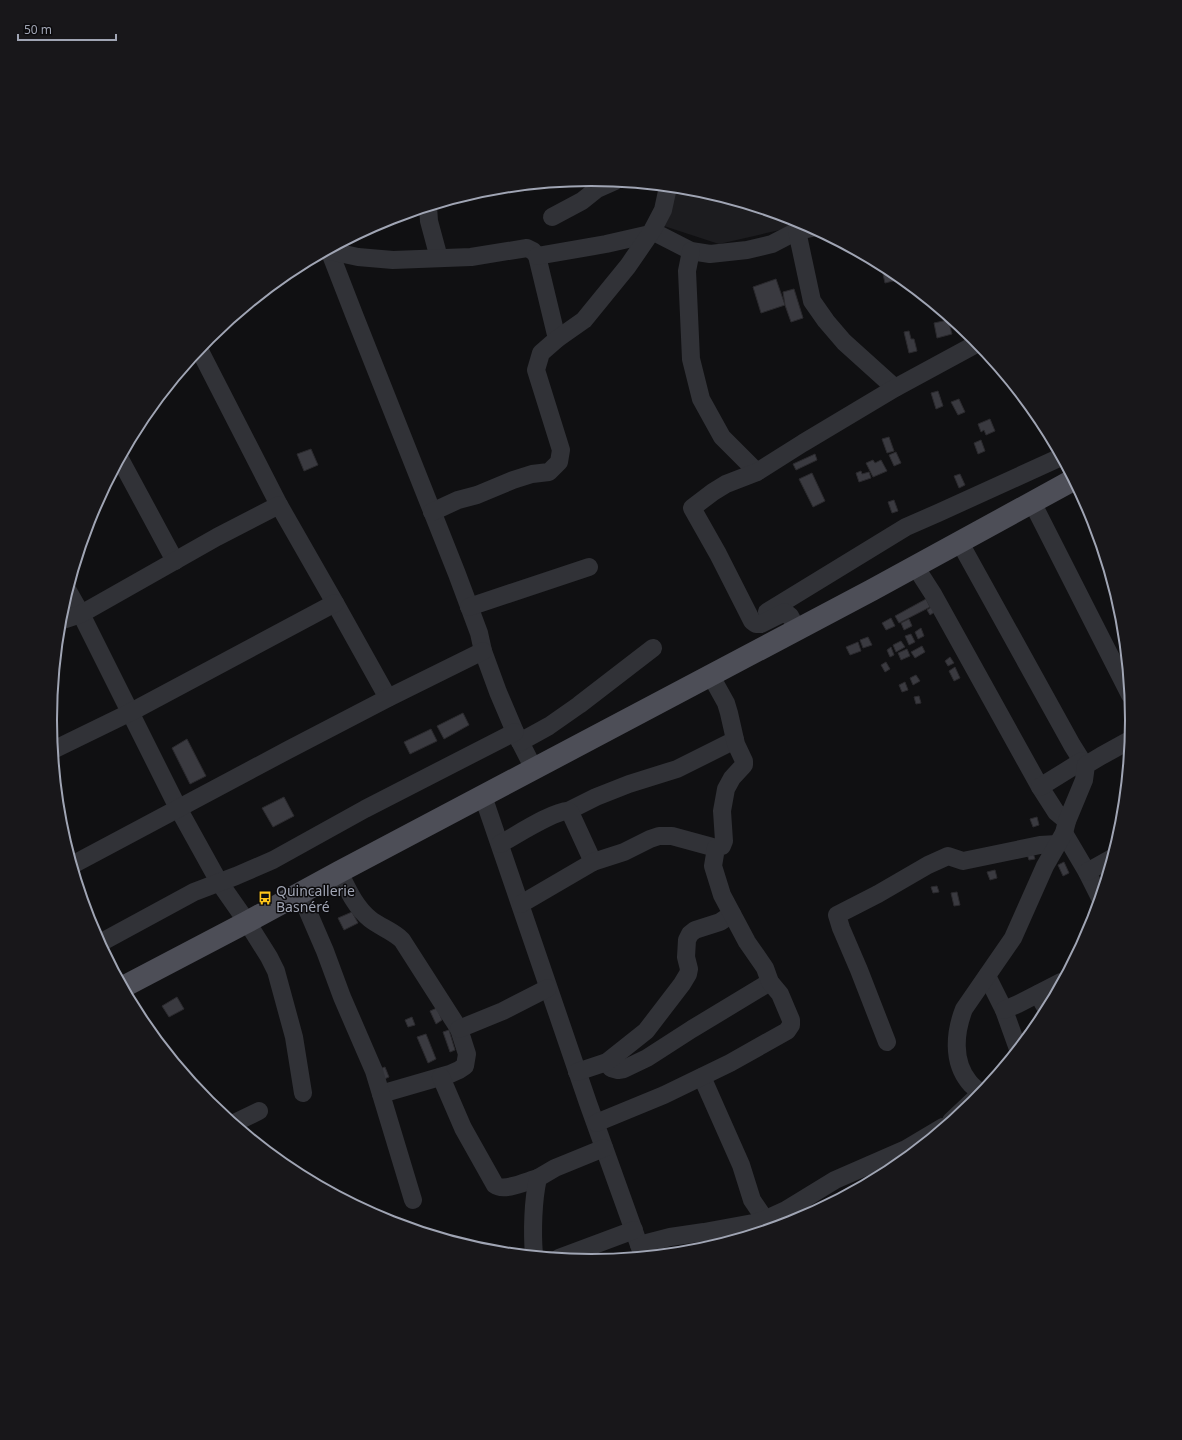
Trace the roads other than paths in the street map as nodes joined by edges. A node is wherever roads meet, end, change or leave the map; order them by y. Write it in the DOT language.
graph roads {
  1 [pos="603,186"];
  2 [pos="667,192"];
  3 [pos="429,211"];
  4 [pos="552,217"];
  5 [pos="803,231"];
  6 [pos="805,231"];
  7 [pos="651,232"];
  8 [pos="336,252"];
  9 [pos="691,252"];
  10 [pos="331,254"];
  11 [pos="537,256"];
  12 [pos="439,258"];
  13 [pos="557,338"];
  14 [pos="973,346"];
  15 [pos="202,355"];
  16 [pos="895,388"];
  17 [pos="1056,459"];
  18 [pos="123,464"];
  19 [pos="756,472"];
  20 [pos="1069,482"];
  21 [pos="1032,502"];
  22 [pos="279,505"];
  23 [pos="432,512"];
  24 [pos="959,541"];
  25 [pos="175,561"];
  26 [pos="915,566"];
  27 [pos="589,567"];
  28 [pos="71,597"];
  29 [pos="335,602"];
  30 [pos="469,607"];
  31 [pos="81,614"];
  32 [pos="67,619"];
  33 [pos="752,621"];
  34 [pos="797,629"];
  35 [pos="653,648"];
  36 [pos="483,651"];
  37 [pos="710,676"];
  38 [pos="1124,683"];
  39 [pos="388,698"];
  40 [pos="131,712"];
  41 [pos="518,737"];
  42 [pos="735,740"];
  43 [pos="1124,743"];
  44 [pos="58,748"];
  45 [pos="1084,763"];
  46 [pos="534,769"];
  47 [pos="1040,787"];
  48 [pos="483,796"];
  49 [pos="178,808"];
  50 [pos="568,811"];
  51 [pos="1063,833"];
  52 [pos="500,844"];
  53 [pos="716,848"];
  54 [pos="1106,861"];
  55 [pos="594,862"];
  56 [pos="76,863"];
  57 [pos="339,872"];
  58 [pos="1087,872"];
  59 [pos="219,882"];
  60 [pos="1097,892"];
  61 [pos="300,893"];
  62 [pos="521,904"];
  63 [pos="732,914"];
  64 [pos="247,922"];
  65 [pos="105,940"];
  66 [pos="987,976"];
  67 [pos="770,982"];
  68 [pos="128,985"];
  69 [pos="1054,986"];
  70 [pos="548,988"];
  71 [pos="1038,994"];
  72 [pos="1043,1003"];
  73 [pos="1004,1010"];
  74 [pos="459,1029"];
  75 [pos="887,1042"];
  76 [pos="1016,1044"];
  77 [pos="607,1062"];
  78 [pos="577,1072"];
  79 [pos="441,1077"];
  80 [pos="702,1077"];
  81 [pos="977,1088"];
  82 [pos="303,1093"];
  83 [pos="381,1094"];
  84 [pos="259,1111"];
  85 [pos="239,1121"];
  86 [pos="596,1123"];
  87 [pos="920,1141"];
  88 [pos="604,1148"];
  89 [pos="538,1178"];
  90 [pos="413,1200"];
  91 [pos="767,1224"];
  92 [pos="740,1232"];
  93 [pos="639,1244"];
  94 [pos="534,1250"];
  95 [pos="584,1254"];
  1 -- 4 [label="street"];
  2 -- 7 [label="street"];
  3 -- 12 [label="street"];
  5 -- 9 [label="street"];
  6 -- 16 [label="street"];
  7 -- 9 [label="street"];
  7 -- 11 [label="street"];
  7 -- 13 [label="street"];
  8 -- 12 [label="street"];
  9 -- 19 [label="street"];
  10 -- 23 [label="street"];
  11 -- 12 [label="street"];
  11 -- 13 [label="street"];
  13 -- 23 [label="street"];
  14 -- 16 [label="street"];
  15 -- 22 [label="street"];
  16 -- 19 [label="street"];
  17 -- 33 [label="street"];
  18 -- 25 [label="street"];
  19 -- 33 [label="street"];
  20 -- 21 [label="main road"];
  21 -- 24 [label="main road"];
  21 -- 38 [label="street"];
  22 -- 25 [label="street"];
  22 -- 29 [label="street"];
  23 -- 30 [label="street"];
  24 -- 26 [label="main road"];
  24 -- 45 [label="street"];
  25 -- 31 [label="street"];
  26 -- 34 [label="main road"];
  26 -- 47 [label="street"];
  27 -- 30 [label="street"];
  28 -- 31 [label="street"];
  29 -- 39 [label="street"];
  29 -- 40 [label="street"];
  30 -- 36 [label="street"];
  31 -- 32 [label="street"];
  31 -- 40 [label="street"];
  33 -- 34 [label="street"];
  34 -- 37 [label="main road"];
  35 -- 41 [label="street"];
  36 -- 39 [label="street"];
  36 -- 41 [label="street"];
  37 -- 42 [label="street"];
  37 -- 46 [label="main road"];
  39 -- 49 [label="street"];
  40 -- 44 [label="street"];
  40 -- 49 [label="street"];
  41 -- 46 [label="street"];
  41 -- 59 [label="street"];
  42 -- 50 [label="street"];
  42 -- 53 [label="street"];
  43 -- 45 [label="street"];
  45 -- 47 [label="street"];
  45 -- 51 [label="street"];
  46 -- 48 [label="main road"];
  47 -- 51 [label="street"];
  48 -- 52 [label="street"];
  48 -- 57 [label="main road"];
  49 -- 56 [label="street"];
  49 -- 59 [label="street"];
  50 -- 52 [label="street"];
  50 -- 55 [label="street"];
  51 -- 58 [label="street"];
  51 -- 66 [label="street"];
  51 -- 75 [label="street"];
  52 -- 62 [label="street"];
  53 -- 55 [label="street"];
  53 -- 63 [label="street"];
  54 -- 58 [label="street"];
  55 -- 62 [label="street"];
  57 -- 61 [label="main road"];
  57 -- 74 [label="street"];
  58 -- 60 [label="street"];
  59 -- 64 [label="street"];
  59 -- 65 [label="street"];
  61 -- 64 [label="main road"];
  61 -- 83 [label="street"];
  62 -- 70 [label="street"];
  63 -- 67 [label="street"];
  63 -- 77 [label="street"];
  64 -- 68 [label="main road"];
  64 -- 82 [label="street"];
  66 -- 73 [label="street"];
  66 -- 81 [label="street"];
  67 -- 77 [label="street"];
  67 -- 80 [label="street"];
  69 -- 71 [label="street"];
  70 -- 74 [label="street"];
  70 -- 78 [label="street"];
  71 -- 72 [label="street"];
  71 -- 73 [label="street"];
  73 -- 76 [label="street"];
  74 -- 79 [label="street"];
  77 -- 78 [label="street"];
  78 -- 86 [label="street"];
  79 -- 83 [label="street"];
  79 -- 89 [label="street"];
  80 -- 86 [label="street"];
  80 -- 91 [label="street"];
  83 -- 90 [label="street"];
  84 -- 85 [label="street"];
  86 -- 88 [label="street"];
  87 -- 91 [label="street"];
  88 -- 89 [label="street"];
  88 -- 93 [label="street"];
  89 -- 94 [label="street"];
  91 -- 92 [label="street"];
  92 -- 93 [label="street"];
  93 -- 95 [label="street"];
}
